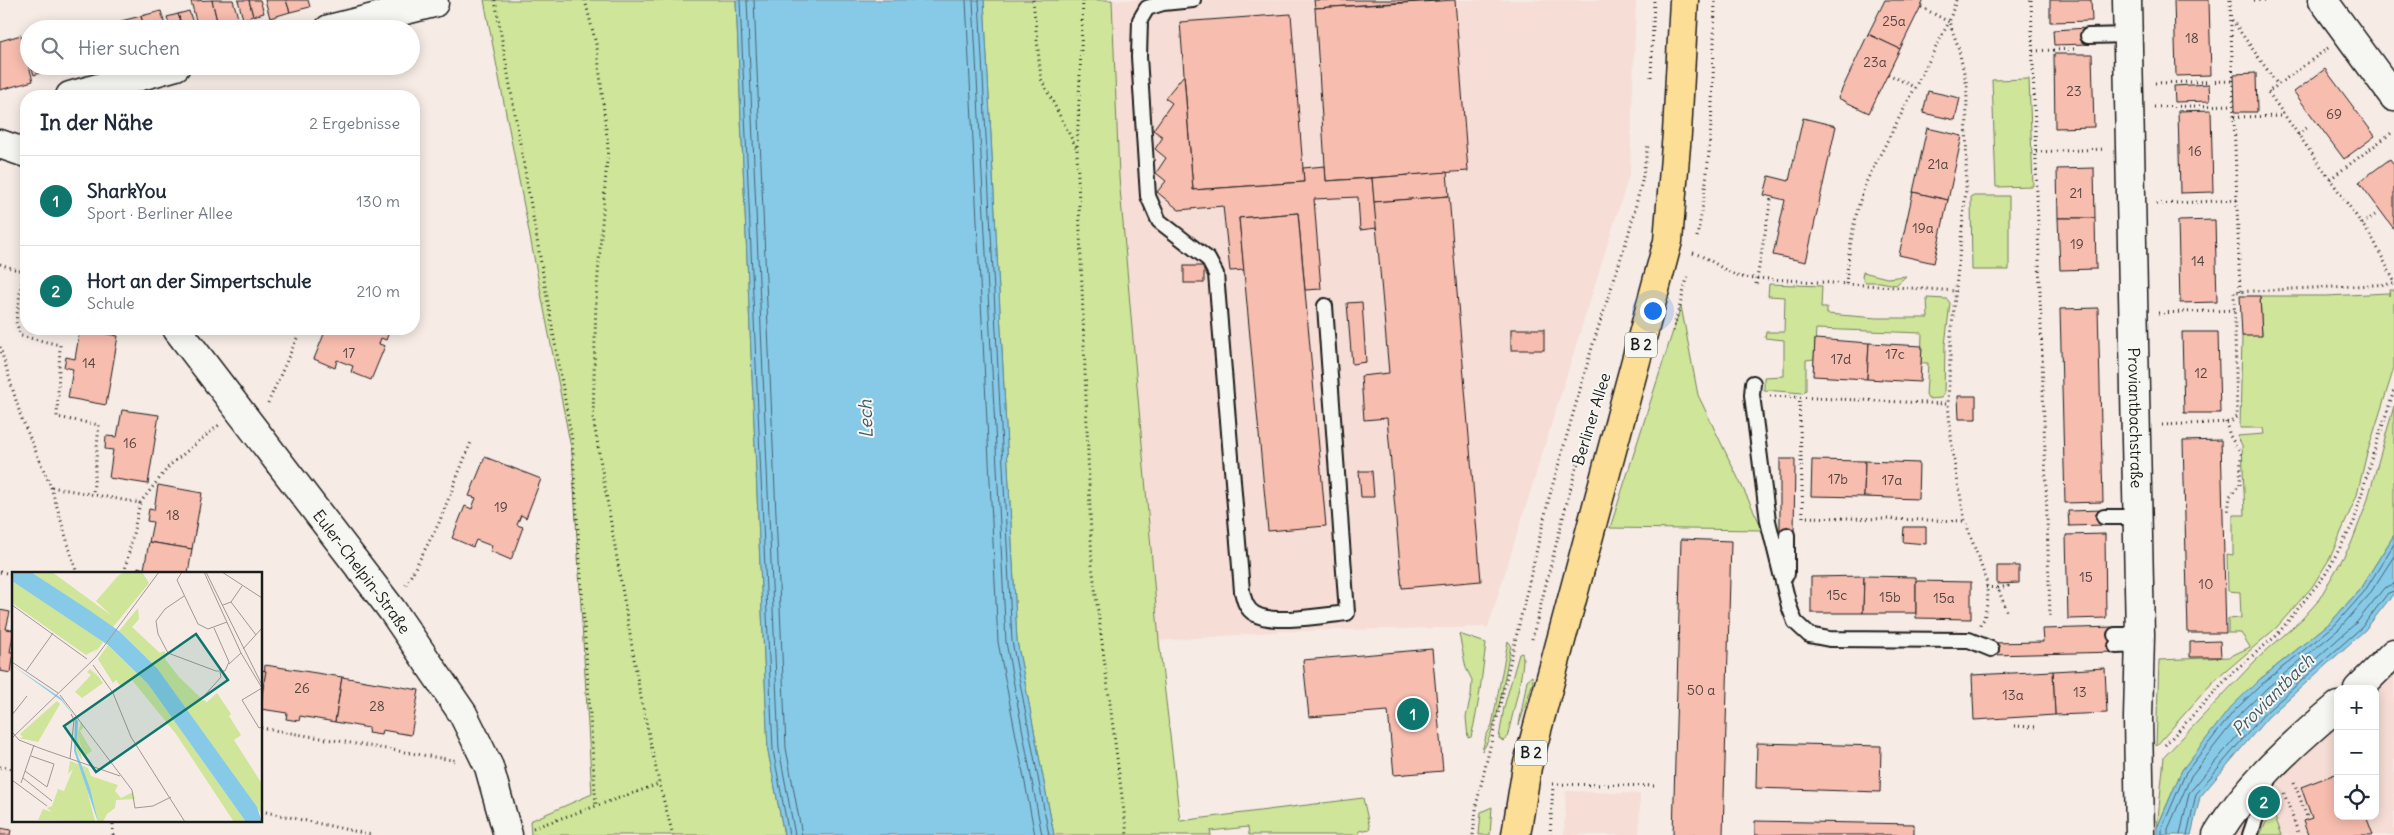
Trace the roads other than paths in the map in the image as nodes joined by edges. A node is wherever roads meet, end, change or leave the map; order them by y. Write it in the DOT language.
graph roads {
  1 [pos="1193,0"];
  2 [pos="2127,0"];
  3 [pos="2323,0"];
  4 [pos="1678,1"];
  5 [pos="434,3"];
  6 [pos="365,20"];
  7 [pos="2128,35"];
  8 [pos="2088,36"];
  9 [pos="144,75"];
  10 [pos="91,90"];
  11 [pos="2394,97"];
  12 [pos="0,144"];
  13 [pos="20,151"];
  14 [pos="1325,306"];
  15 [pos="182,335"];
  16 [pos="1752,389"];
  17 [pos="2138,517"];
  18 [pos="2104,518"];
  19 [pos="1787,535"];
  20 [pos="1787,595"];
  21 [pos="1990,649"];
  22 [pos="2394,653"];
  23 [pos="2362,685"];
  24 [pos="2334,710"];
  25 [pos="2274,764"];
  26 [pos="1516,833"];
  27 [pos="508,834"];
  28 [pos="2140,835"];
  29 [pos="2217,835"];
  30 [pos="2250,835"];
  1 -- 14 [label="lane"];
  2 -- 7 [label="street, Proviantbachstraße"];
  3 -- 11 [label="street"];
  4 -- 26 [label="main road, Berliner Allee / B 2"];
  5 -- 6 [label="street"];
  7 -- 8 [label="lane"];
  7 -- 17 [label="street, Proviantbachstraße"];
  9 -- 10 [label="street"];
  12 -- 13 [label="street"];
  15 -- 27 [label="street, Euler-Chelpin-Straße"];
  16 -- 20 [label="lane"];
  17 -- 18 [label="lane"];
  17 -- 28 [label="street, Proviantbachstraße"];
  19 -- 20 [label="lane"];
  20 -- 21 [label="lane"];
  22 -- 23 [label="street"];
  24 -- 25 [label="street"];
  25 -- 29 [label="street"];
  25 -- 30 [label="lane"];
}
